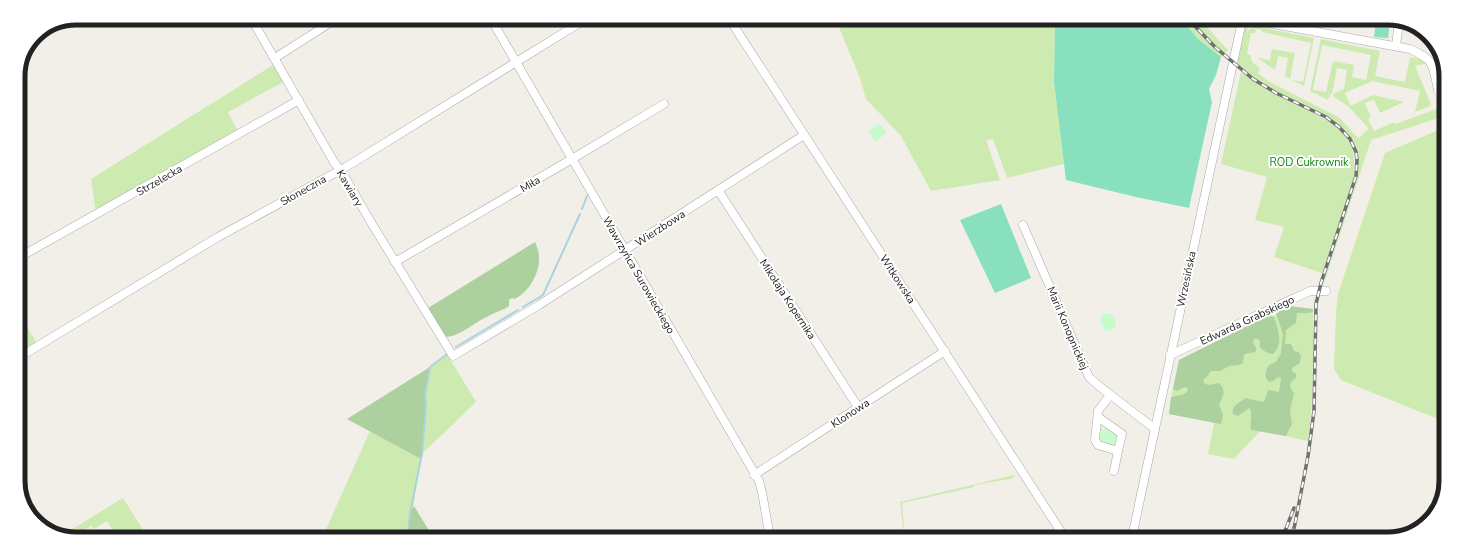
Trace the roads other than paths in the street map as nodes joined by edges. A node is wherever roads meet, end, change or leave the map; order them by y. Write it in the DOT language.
graph roads {
  1 [pos="255,25"];
  2 [pos="327,25"];
  3 [pos="494,25"];
  4 [pos="576,25"];
  5 [pos="733,25"];
  6 [pos="1241,25"];
  7 [pos="1279,25"];
  8 [pos="1398,26"];
  9 [pos="1396,46"];
  10 [pos="275,58"];
  11 [pos="516,62"];
  12 [pos="1438,90"];
  13 [pos="299,100"];
  14 [pos="664,104"];
  15 [pos="804,135"];
  16 [pos="572,159"];
  17 [pos="340,170"];
  18 [pos="718,190"];
  19 [pos="1023,225"];
  20 [pos="624,251"];
  21 [pos="25,254"];
  22 [pos="395,262"];
  23 [pos="1326,291"];
  24 [pos="945,351"];
  25 [pos="25,354"];
  26 [pos="1170,355"];
  27 [pos="453,356"];
  28 [pos="1110,395"];
  29 [pos="858,407"];
  30 [pos="1098,417"];
  31 [pos="1155,429"];
  32 [pos="1118,451"];
  33 [pos="1114,471"];
  34 [pos="754,475"];
  35 [pos="769,532"];
  36 [pos="1061,532"];
  37 [pos="1133,532"];
  1 -- 10 [label="street, Kawiary"];
  2 -- 10 [label="street"];
  3 -- 11 [label="street, Wawrzyńca Surowieckiego"];
  4 -- 11 [label="street, Słoneczna"];
  5 -- 15 [label="street, Witkowska"];
  6 -- 26 [label="street, Wrzesińska"];
  7 -- 9 [label="street"];
  8 -- 9 [label="street"];
  9 -- 12 [label="street"];
  10 -- 13 [label="street, Kawiary"];
  11 -- 16 [label="street, Wawrzyńca Surowieckiego"];
  11 -- 17 [label="street, Słoneczna"];
  13 -- 17 [label="street, Kawiary"];
  13 -- 21 [label="street, Strzelecka"];
  14 -- 16 [label="street, Miła"];
  15 -- 18 [label="street, Wierzbowa"];
  15 -- 24 [label="street, Witkowska"];
  16 -- 20 [label="street, Wawrzyńca Surowieckiego"];
  16 -- 22 [label="street, Miła"];
  17 -- 22 [label="street, Kawiary"];
  17 -- 25 [label="street, Słoneczna"];
  18 -- 20 [label="street, Wierzbowa"];
  18 -- 29 [label="street, Mikołaja Kopernika"];
  19 -- 28 [label="street, Marii Konopnickiej"];
  20 -- 27 [label="street, Wierzbowa"];
  20 -- 34 [label="street, Wawrzyńca Surowieckiego"];
  22 -- 27 [label="street, Kawiary"];
  23 -- 26 [label="street, Edwarda Grabskiego"];
  24 -- 29 [label="street, Klonowa"];
  24 -- 36 [label="street, Witkowska"];
  26 -- 31 [label="street, Wrzesińska"];
  28 -- 30 [label="street"];
  28 -- 31 [label="street, Marii Konopnickiej"];
  29 -- 34 [label="street, Klonowa"];
  30 -- 32 [label="street"];
  30 -- 32 [label="street"];
  31 -- 37 [label="street, Wrzesińska"];
  32 -- 33 [label="street"];
  34 -- 35 [label="street, Wawrzyńca Surowieckiego"];
}
